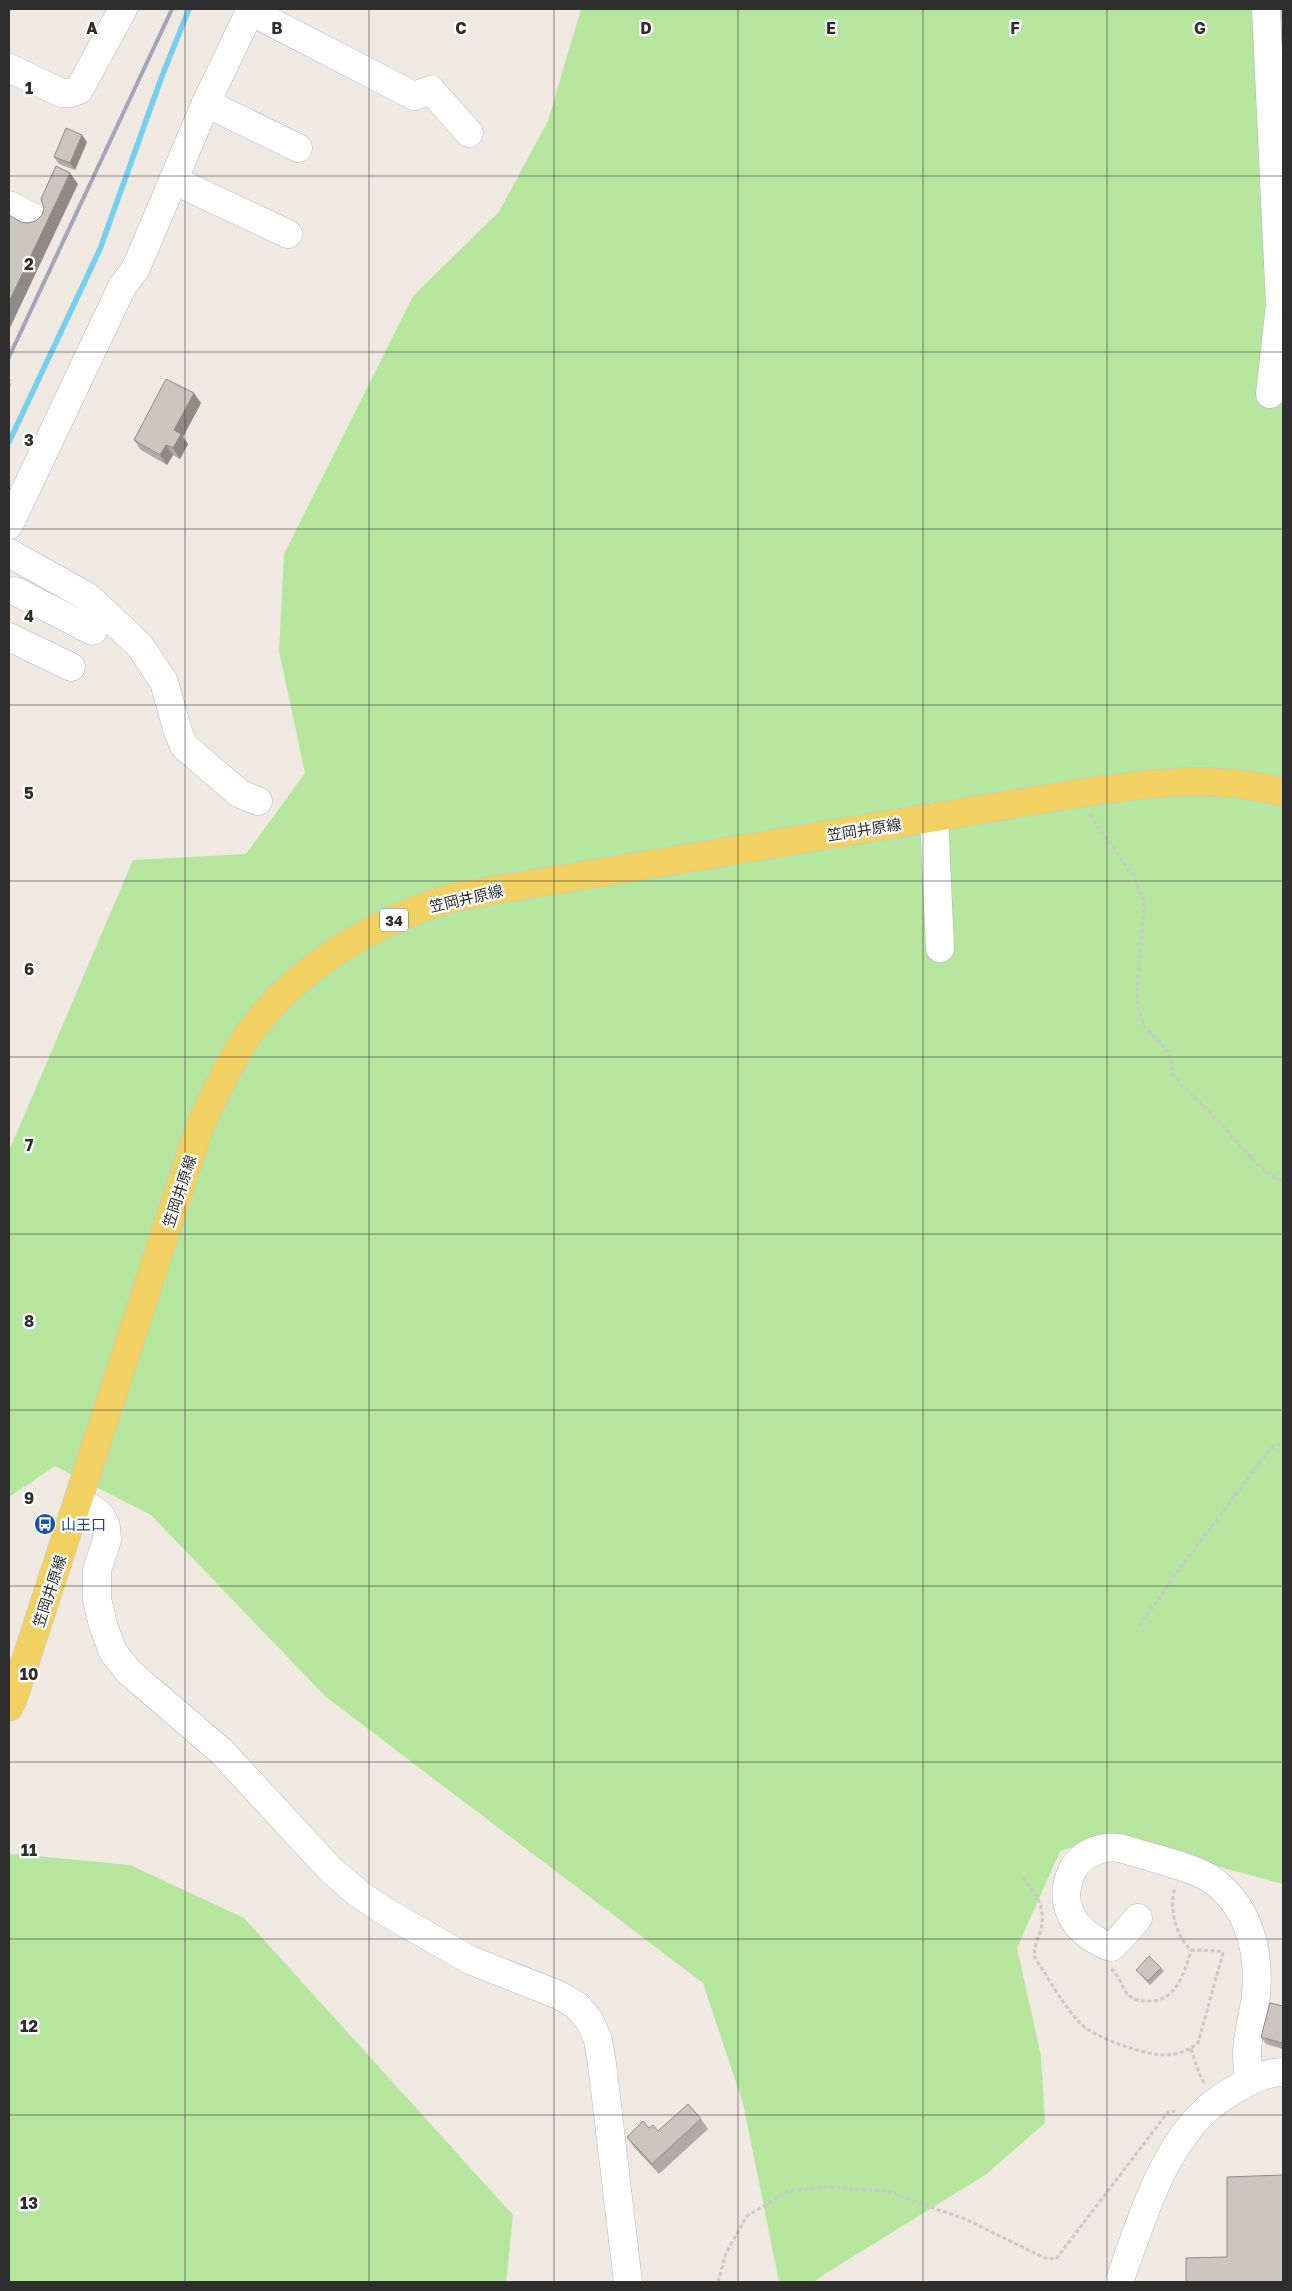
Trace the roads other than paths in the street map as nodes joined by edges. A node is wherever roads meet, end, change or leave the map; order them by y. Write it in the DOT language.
graph roads {
  1 [pos="123,9"];
  2 [pos="1266,9"];
  3 [pos="251,10"];
  4 [pos="9,68"];
  5 [pos="206,103"];
  6 [pos="469,133"];
  7 [pos="298,148"];
  8 [pos="173,180"];
  9 [pos="9,205"];
  10 [pos="36,219"];
  11 [pos="288,234"];
  12 [pos="1270,394"];
  13 [pos="9,525"];
  14 [pos="19,558"];
  15 [pos="12,598"];
  16 [pos="93,631"];
  17 [pos="9,637"];
  18 [pos="71,666"];
  19 [pos="1283,792"];
  20 [pos="258,801"];
  21 [pos="934,817"];
  22 [pos="940,948"];
  23 [pos="77,1504"];
  24 [pos="9,1707"];
  25 [pos="1138,1918"];
  26 [pos="1283,2072"];
  27 [pos="1250,2080"];
  28 [pos="628,2282"];
  29 [pos="1119,2282"];
  1 -- 4 [label="street"];
  2 -- 12 [label="street"];
  3 -- 5 [label="street"];
  3 -- 6 [label="street"];
  5 -- 7 [label="street"];
  5 -- 8 [label="street"];
  8 -- 11 [label="street"];
  8 -- 13 [label="street"];
  9 -- 10 [label="street"];
  14 -- 15 [label="street"];
  14 -- 20 [label="street"];
  15 -- 16 [label="street"];
  17 -- 18 [label="street"];
  19 -- 21 [label="main road, 笠岡井原線 / 34"];
  21 -- 22 [label="street"];
  21 -- 23 [label="main road, 笠岡井原線 / 34"];
  23 -- 24 [label="main road, 笠岡井原線 / 34"];
  23 -- 28 [label="street"];
  25 -- 27 [label="street"];
  26 -- 27 [label="street"];
  27 -- 29 [label="street"];
}
